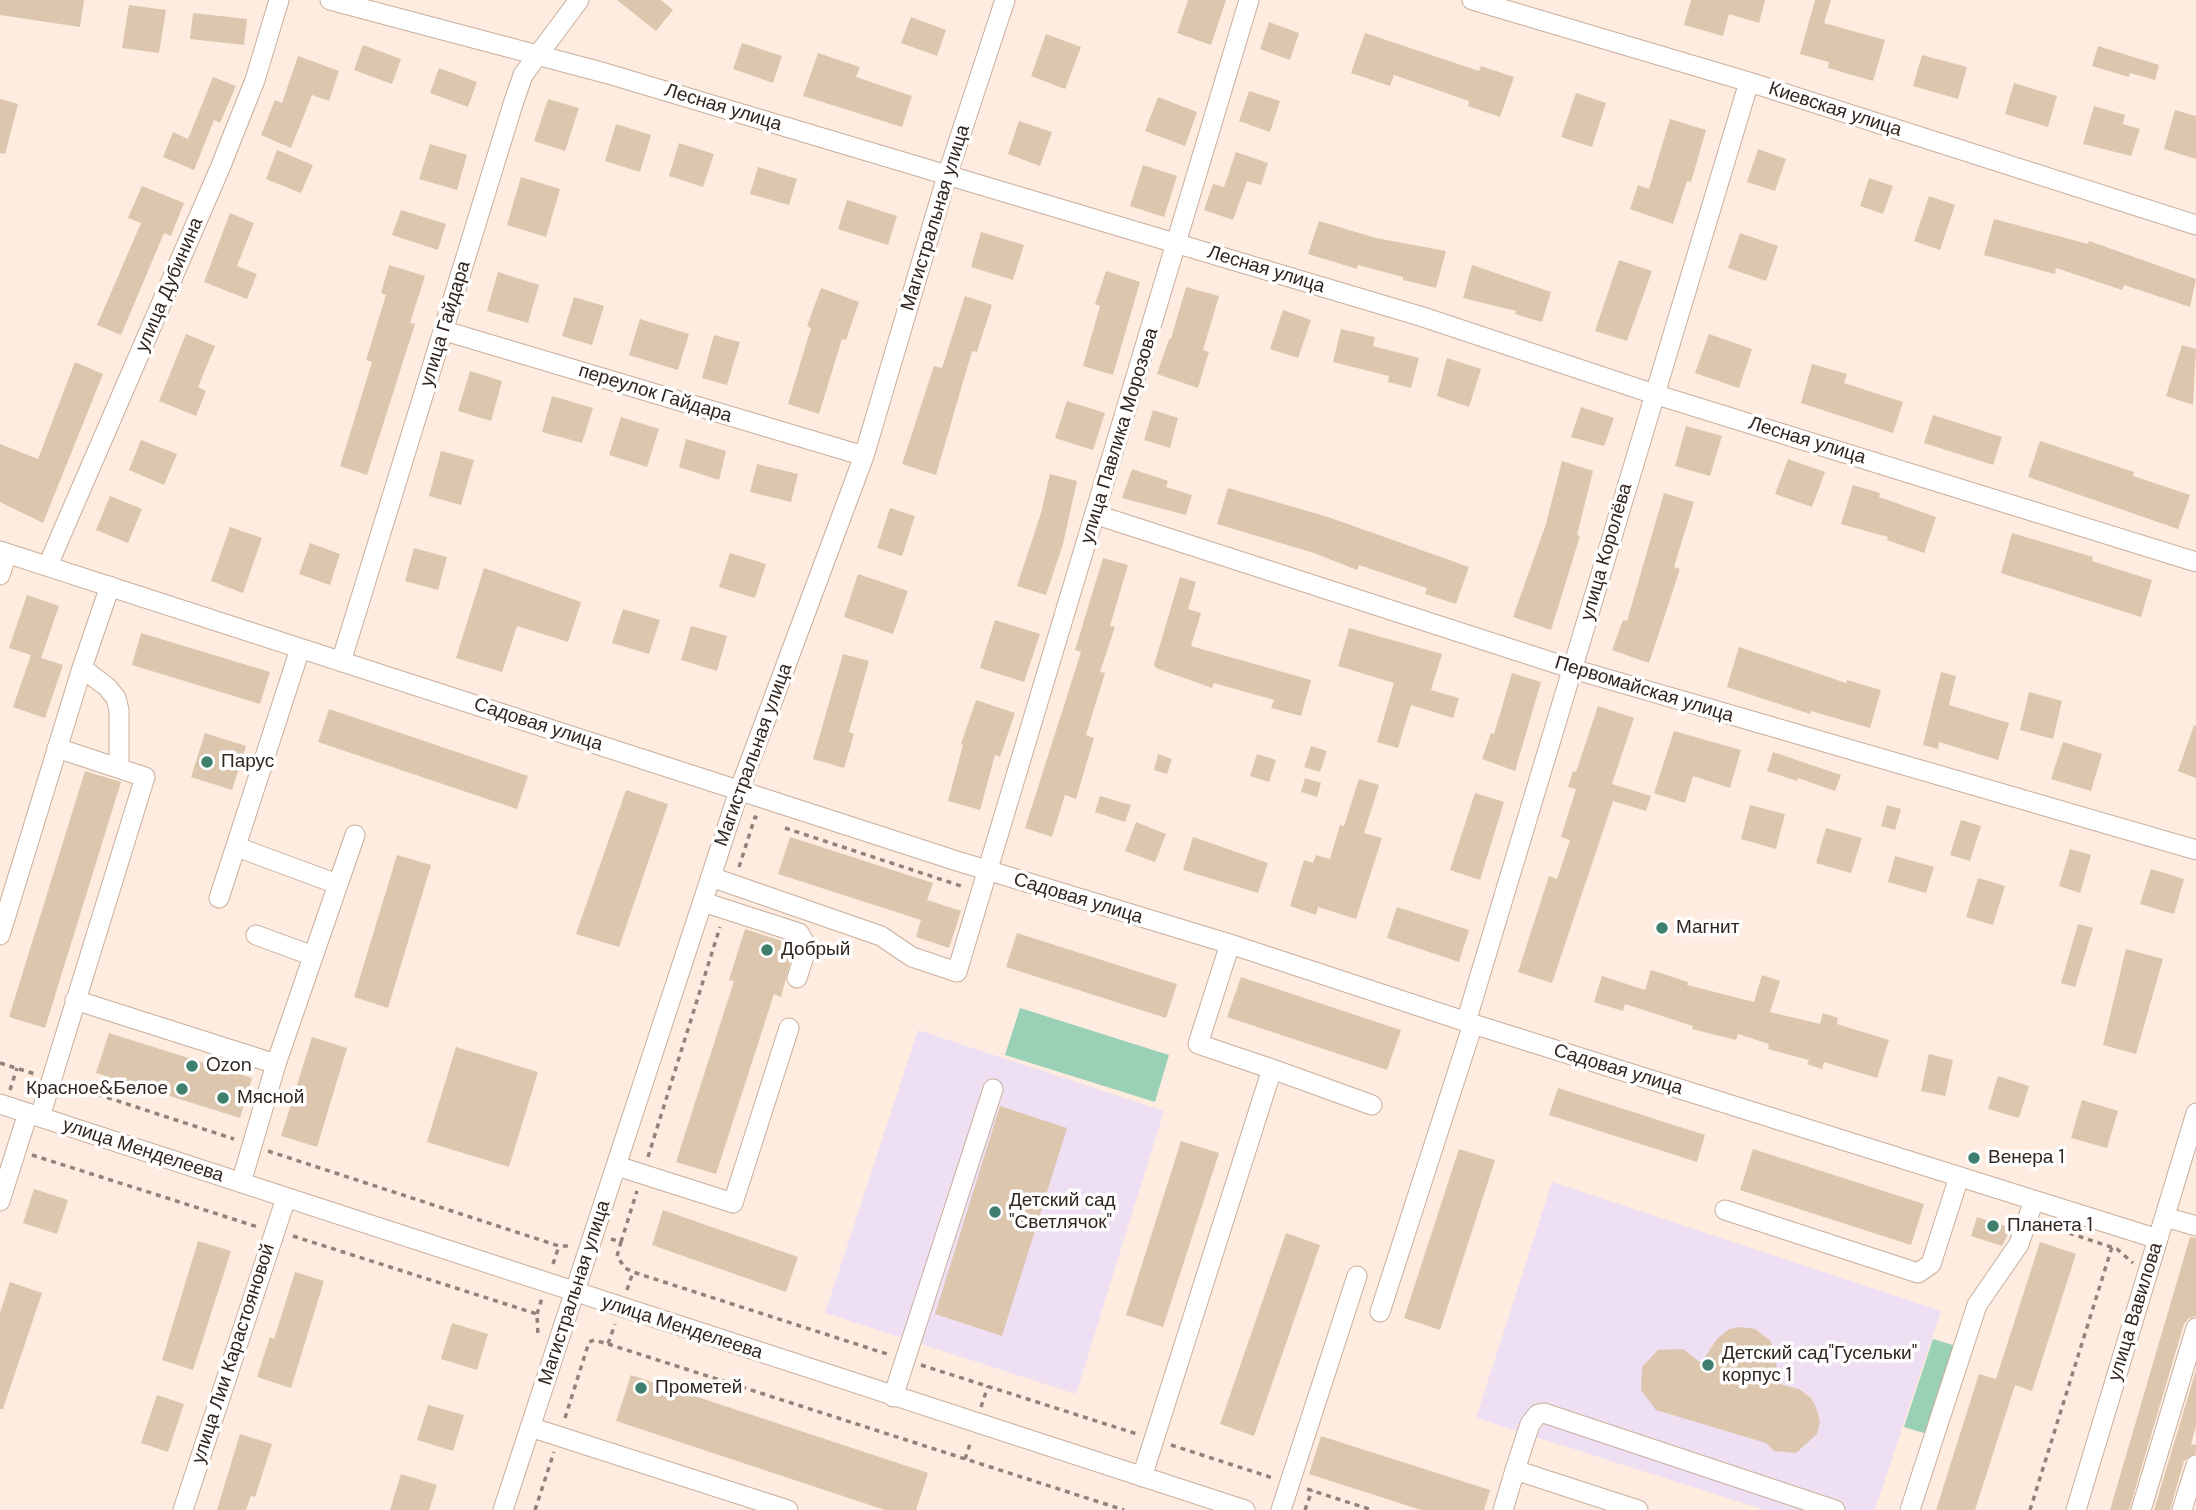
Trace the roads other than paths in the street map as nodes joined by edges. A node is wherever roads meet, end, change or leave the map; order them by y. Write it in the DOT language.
graph roads {
  1 [pos="279,0"];
  2 [pos="330,0"];
  3 [pos="579,0"];
  4 [pos="1005,0"];
  5 [pos="1250,0"];
  6 [pos="1472,0"];
  7 [pos="538,55"];
  8 [pos="1749,82"];
  9 [pos="947,176"];
  10 [pos="2196,225"];
  11 [pos="1177,243"];
  12 [pos="445,331"];
  13 [pos="1654,394"];
  14 [pos="864,456"];
  15 [pos="1097,515"];
  16 [pos="4,552"];
  17 [pos="2196,562"];
  18 [pos="48,565"];
  19 [pos="0,575"];
  20 [pos="110,586"];
  21 [pos="300,649"];
  22 [pos="341,662"];
  23 [pos="82,668"];
  24 [pos="1573,669"];
  25 [pos="57,748"];
  26 [pos="119,768"];
  27 [pos="739,791"];
  28 [pos="355,835"];
  29 [pos="237,848"];
  30 [pos="2196,850"];
  31 [pos="988,871"];
  32 [pos="711,877"];
  33 [pos="337,884"];
  34 [pos="219,898"];
  35 [pos="703,902"];
  36 [pos="0,935"];
  37 [pos="256,935"];
  38 [pos="1230,944"];
  39 [pos="313,956"];
  40 [pos="797,978"];
  41 [pos="75,1000"];
  42 [pos="1470,1023"];
  43 [pos="789,1028"];
  44 [pos="276,1064"];
  45 [pos="1272,1069"];
  46 [pos="993,1089"];
  47 [pos="0,1104"];
  48 [pos="1372,1105"];
  49 [pos="2196,1113"];
  50 [pos="34,1115"];
  51 [pos="617,1166"];
  52 [pos="1959,1177"];
  53 [pos="241,1183"];
  54 [pos="286,1198"];
  55 [pos="2034,1200"];
  56 [pos="0,1201"];
  57 [pos="1724,1210"];
  58 [pos="2165,1217"];
  59 [pos="2196,1226"];
  60 [pos="2158,1239"];
  61 [pos="1357,1276"];
  62 [pos="575,1293"];
  63 [pos="1380,1312"];
  64 [pos="2196,1328"];
  65 [pos="893,1397"];
  66 [pos="530,1427"];
  67 [pos="2196,1465"];
  68 [pos="1515,1470"];
  69 [pos="1142,1477"];
  70 [pos="183,1510"];
  71 [pos="503,1510"];
  72 [pos="788,1510"];
  73 [pos="1245,1510"];
  74 [pos="1281,1510"];
  75 [pos="1503,1510"];
  76 [pos="1637,1510"];
  77 [pos="1835,1510"];
  78 [pos="1910,1510"];
  79 [pos="2076,1510"];
  80 [pos="2141,1510"];
  81 [pos="2182,1510"];
  1 -- 18 [label="street, улица Дубинина"];
  2 -- 7 [label="street, Лесная улица"];
  3 -- 7 [label="street, улица Гайдара"];
  4 -- 9 [label="street, Магистральная улица"];
  5 -- 11 [label="street, улица Павлика Морозова"];
  6 -- 8 [label="street, Киевская улица"];
  7 -- 9 [label="street, Лесная улица"];
  7 -- 12 [label="street, улица Гайдара"];
  8 -- 10 [label="street, Киевская улица"];
  8 -- 13 [label="street, улица Королёва"];
  9 -- 11 [label="street, Лесная улица"];
  9 -- 14 [label="street, Магистральная улица"];
  11 -- 13 [label="street, Лесная улица"];
  11 -- 15 [label="street, улица Павлика Морозова"];
  12 -- 14 [label="street, переулок Гайдара"];
  12 -- 22 [label="street, улица Гайдара"];
  13 -- 17 [label="street, Лесная улица"];
  13 -- 24 [label="street, улица Королёва"];
  14 -- 27 [label="street, Магистральная улица"];
  15 -- 24 [label="street, Первомайская улица"];
  15 -- 31 [label="street, улица Павлика Морозова"];
  16 -- 18 [label="street, Садовая улица"];
  16 -- 19 [label="street"];
  18 -- 20 [label="street, Садовая улица"];
  20 -- 21 [label="street, Садовая улица"];
  20 -- 23 [label="street"];
  21 -- 22 [label="street, Садовая улица"];
  21 -- 29 [label="street"];
  22 -- 27 [label="street, Садовая улица"];
  23 -- 25 [label="street"];
  23 -- 26 [label="street"];
  24 -- 30 [label="street, Первомайская улица"];
  24 -- 42 [label="street, улица Королёва"];
  25 -- 26 [label="street"];
  25 -- 36 [label="street"];
  26 -- 41 [label="street"];
  27 -- 31 [label="street, Садовая улица"];
  27 -- 32 [label="street, Магистральная улица"];
  28 -- 33 [label="street"];
  29 -- 33 [label="street"];
  29 -- 34 [label="street"];
  31 -- 32 [label="street, улица Павлика Морозова"];
  31 -- 38 [label="street, Садовая улица"];
  32 -- 35 [label="street, Магистральная улица"];
  33 -- 39 [label="street"];
  35 -- 40 [label="street"];
  35 -- 51 [label="street, Магистральная улица"];
  37 -- 39 [label="street"];
  38 -- 42 [label="street, Садовая улица"];
  38 -- 45 [label="street"];
  39 -- 44 [label="street"];
  41 -- 44 [label="street"];
  41 -- 50 [label="street"];
  42 -- 52 [label="street, Садовая улица"];
  42 -- 63 [label="street, улица Королёва"];
  43 -- 51 [label="street"];
  44 -- 53 [label="street"];
  45 -- 48 [label="street"];
  45 -- 69 [label="street"];
  46 -- 65 [label="street"];
  47 -- 50 [label="street, улица Менделеева"];
  49 -- 58 [label="street, улица Вавилова"];
  50 -- 53 [label="street, улица Менделеева"];
  50 -- 56 [label="street"];
  51 -- 62 [label="street, Магистральная улица"];
  52 -- 55 [label="street, Садовая улица"];
  52 -- 57 [label="street"];
  53 -- 54 [label="street, улица Менделеева"];
  54 -- 62 [label="street, улица Менделеева"];
  54 -- 70 [label="street, улица Лии Карастояновой"];
  55 -- 60 [label="street, Садовая улица"];
  55 -- 78 [label="street"];
  58 -- 59 [label="street"];
  58 -- 60 [label="street, улица Вавилова"];
  60 -- 79 [label="street, улица Вавилова"];
  61 -- 74 [label="street"];
  62 -- 65 [label="street, улица Менделеева"];
  62 -- 66 [label="street, Магистральная улица"];
  64 -- 80 [label="street"];
  65 -- 69 [label="street, улица Менделеева"];
  66 -- 71 [label="street, Магистральная улица"];
  66 -- 72 [label="street"];
  67 -- 81 [label="street"];
  68 -- 75 [label="street"];
  68 -- 76 [label="street"];
  68 -- 77 [label="street"];
  69 -- 73 [label="street, улица Менделеева"];
}
